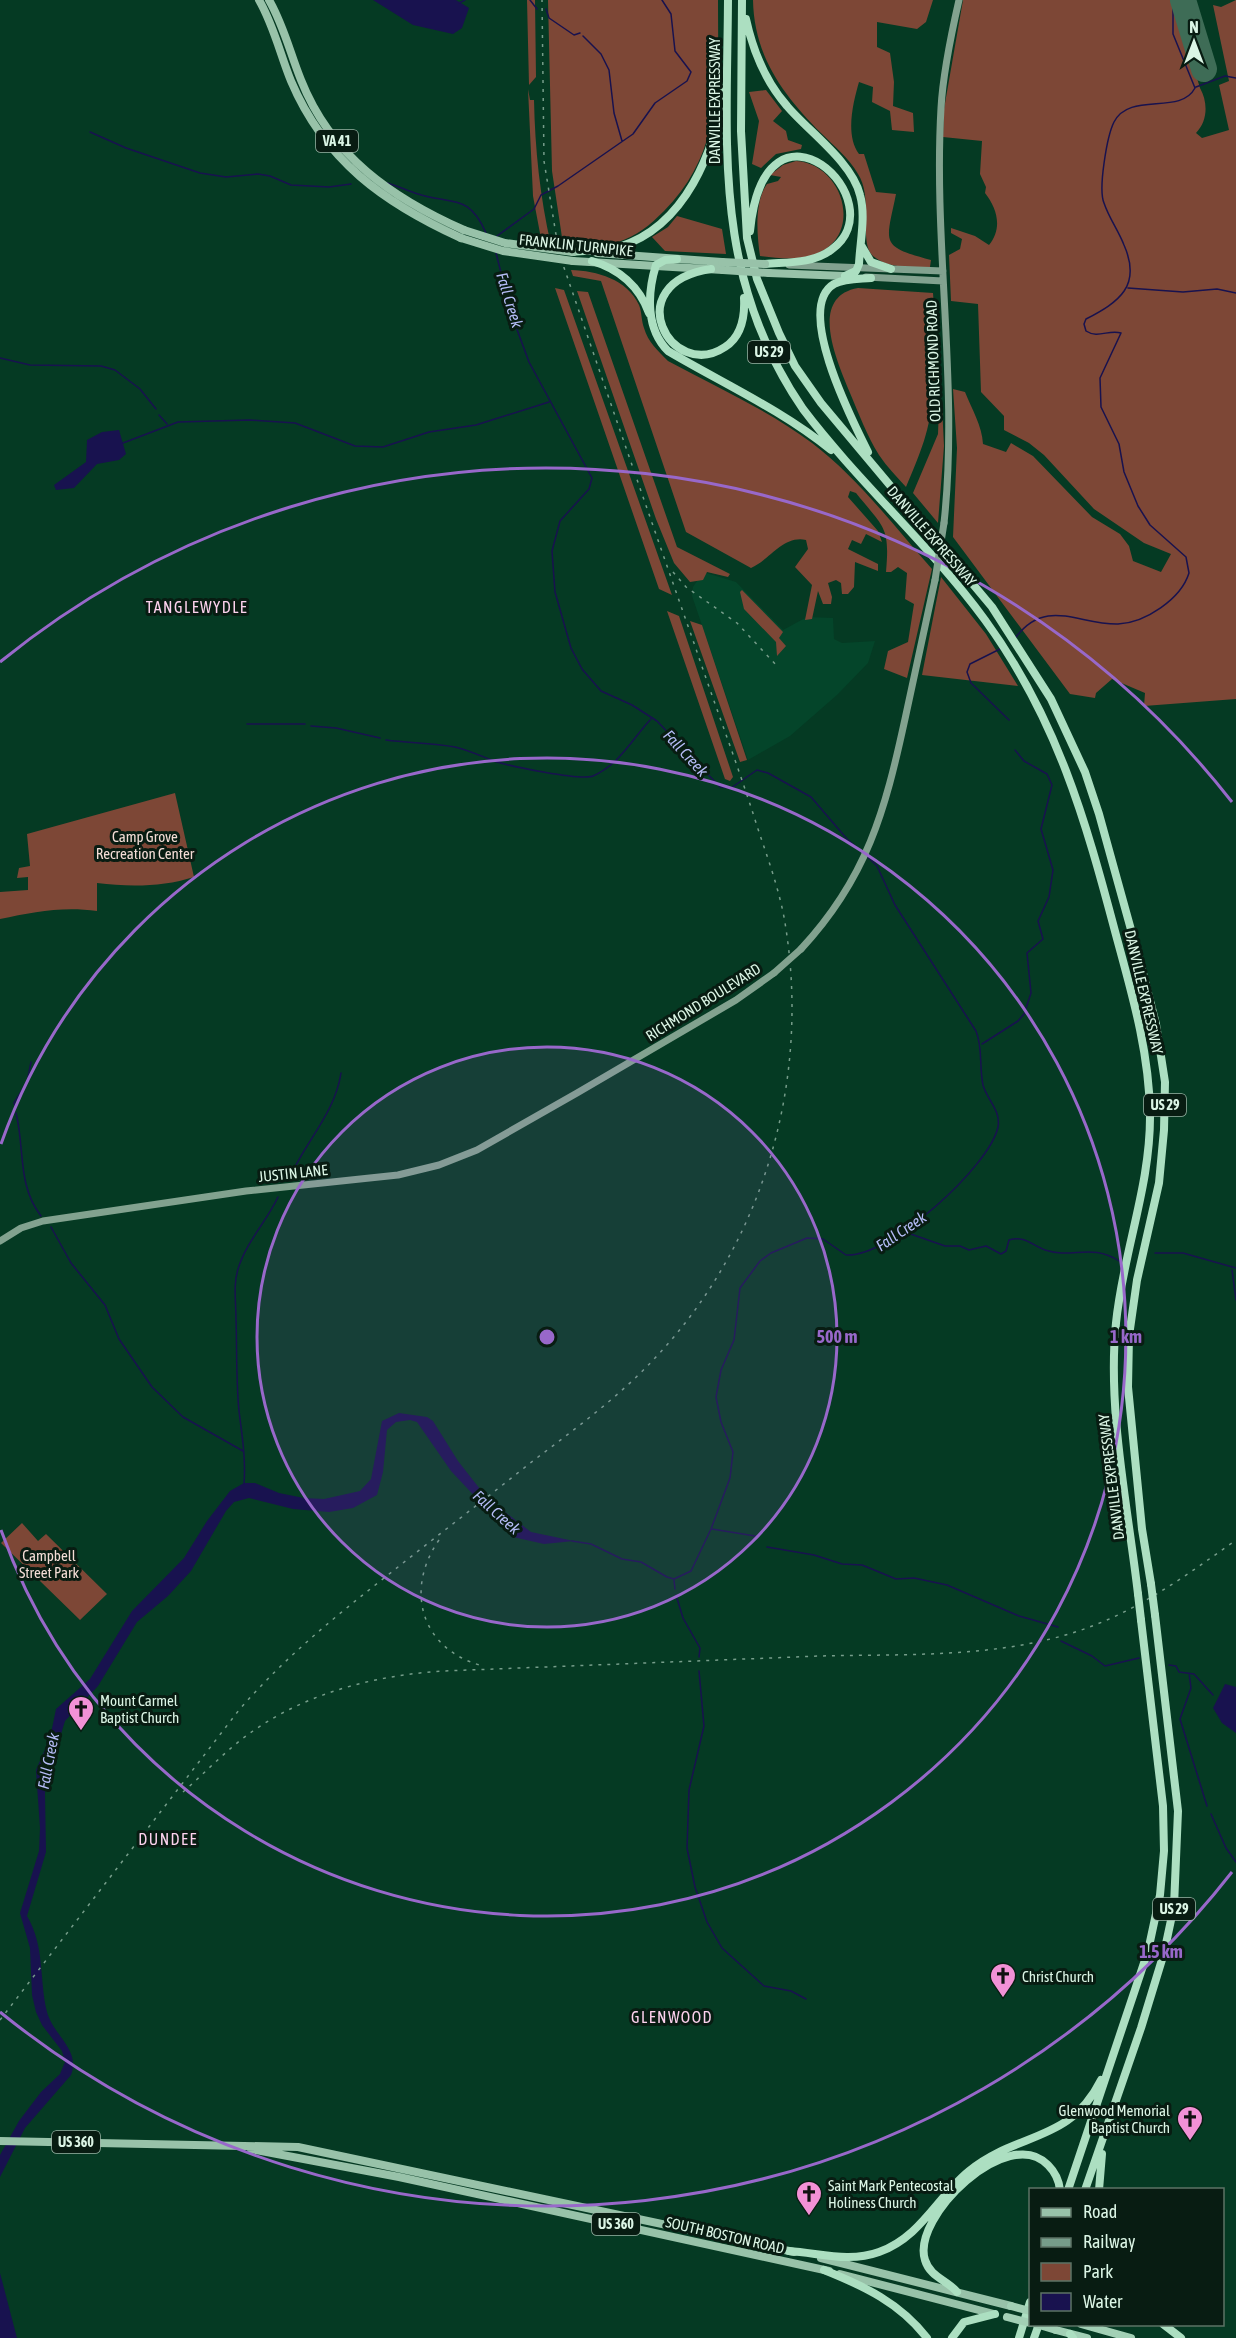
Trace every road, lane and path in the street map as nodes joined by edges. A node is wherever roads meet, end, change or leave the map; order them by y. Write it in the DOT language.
graph roads {
  1 [pos="259,0"];
  2 [pos="269,0"];
  3 [pos="728,0"];
  4 [pos="743,0"];
  5 [pos="959,0"];
  6 [pos="728,52"];
  7 [pos="462,234"];
  8 [pos="860,242"];
  9 [pos="573,256"];
  10 [pos="677,259"];
  11 [pos="592,261"];
  12 [pos="752,264"];
  13 [pos="656,265"];
  14 [pos="722,266"];
  15 [pos="767,268"];
  16 [pos="858,268"];
  17 [pos="711,269"];
  18 [pos="891,269"];
  19 [pos="943,271"];
  20 [pos="845,276"];
  21 [pos="871,278"];
  22 [pos="742,280"];
  23 [pos="943,281"];
  24 [pos="650,317"];
  25 [pos="875,466"];
  26 [pos="858,473"];
  27 [pos="905,718"];
  28 [pos="577,1093"];
  29 [pos="0,1241"];
  30 [pos="1116,2050"];
  31 [pos="1117,2101"];
  32 [pos="1,2141"];
  33 [pos="234,2145"];
  34 [pos="1060,2188"];
  35 [pos="1069,2188"];
  36 [pos="1086,2188"];
  37 [pos="1100,2188"];
  38 [pos="789,2251"];
  39 [pos="824,2270"];
  40 [pos="957,2292"];
  41 [pos="1029,2305"];
  42 [pos="1011,2306"];
  43 [pos="1029,2311"];
  44 [pos="995,2314"];
  45 [pos="1029,2323"];
  46 [pos="1041,2326"];
  47 [pos="1085,2326"];
  48 [pos="1164,2326"];
  49 [pos="1072,2336"];
  50 [pos="927,2338"];
  51 [pos="952,2338"];
  52 [pos="1019,2338"];
  53 [pos="1087,2338"];
  54 [pos="1131,2338"];
  55 [pos="1181,2338"];
  1 -- 7 [label="main road, FRANKLIN TURNPIKE"];
  2 -- 7 [label="main road, FRANKLIN TURNPIKE / VA 41"];
  3 -- 6 [label="highway, DANVILLE EXPRESSWAY / US 29"];
  4 -- 8 [label="highway"];
  4 -- 12 [label="highway, DANVILLE EXPRESSWAY / US 29"];
  5 -- 19 [label="main road, OLD RICHMOND ROAD"];
  6 -- 9 [label="highway"];
  6 -- 22 [label="highway, DANVILLE EXPRESSWAY / US 29"];
  7 -- 9 [label="main road, FRANKLIN TURNPIKE / VA 41, bridge"];
  8 -- 16 [label="highway"];
  8 -- 18 [label="highway"];
  9 -- 10 [label="main road, FRANKLIN TURNPIKE / VA 41"];
  9 -- 11 [label="main road, FRANKLIN TURNPIKE / VA 41"];
  10 -- 13 [label="highway"];
  10 -- 14 [label="main road, FRANKLIN TURNPIKE / VA 41"];
  11 -- 13 [label="main road, FRANKLIN TURNPIKE / VA 41"];
  11 -- 24 [label="highway"];
  12 -- 15 [label="highway"];
  12 -- 25 [label="highway, DANVILLE EXPRESSWAY / US 29"];
  13 -- 17 [label="main road, FRANKLIN TURNPIKE / VA 41"];
  13 -- 24 [label="highway"];
  14 -- 15 [label="main road, FRANKLIN TURNPIKE / VA 41, bridge"];
  14 -- 17 [label="main road, FRANKLIN TURNPIKE / VA 41"];
  15 -- 16 [label="main road, FRANKLIN TURNPIKE / VA 41"];
  15 -- 20 [label="main road, FRANKLIN TURNPIKE / VA 41"];
  16 -- 18 [label="main road, FRANKLIN TURNPIKE / VA 41"];
  16 -- 20 [label="highway"];
  17 -- 22 [label="highway"];
  18 -- 19 [label="main road, FRANKLIN TURNPIKE / VA 41"];
  19 -- 23 [label="main road, OLD RICHMOND ROAD"];
  20 -- 21 [label="main road, FRANKLIN TURNPIKE / VA 41"];
  21 -- 23 [label="main road, FRANKLIN TURNPIKE / VA 41"];
  21 -- 25 [label="highway"];
  22 -- 26 [label="highway, DANVILLE EXPRESSWAY / US 29"];
  23 -- 27 [label="main road, OLD RICHMOND ROAD, bridge"];
  24 -- 26 [label="highway"];
  25 -- 31 [label="highway, DANVILLE EXPRESSWAY / US 29, bridge"];
  26 -- 30 [label="highway, DANVILLE EXPRESSWAY / US 29, bridge"];
  27 -- 28 [label="main road, RICHMOND BOULEVARD, bridge"];
  28 -- 29 [label="main road, JUSTIN LANE"];
  30 -- 35 [label="highway, DANVILLE EXPRESSWAY / US 29"];
  30 -- 38 [label="highway"];
  31 -- 36 [label="highway, DANVILLE EXPRESSWAY / US 29"];
  31 -- 37 [label="highway"];
  32 -- 33 [label="main road, SOUTH BOSTON ROAD / US 360"];
  33 -- 38 [label="main road, SOUTH BOSTON ROAD / US 360"];
  33 -- 39 [label="main road, SOUTH BOSTON ROAD / US 360"];
  34 -- 40 [label="highway"];
  38 -- 40 [label="main road, SOUTH BOSTON ROAD / US 360"];
  39 -- 44 [label="main road, SOUTH BOSTON ROAD / US 360"];
  39 -- 50 [label="highway"];
  40 -- 42 [label="main road, SOUTH BOSTON ROAD / US 360"];
  41 -- 52 [label="highway"];
  42 -- 43 [label="highway, SOUTH BOSTON ROAD, bridge"];
  44 -- 45 [label="highway, SOUTH BOSTON ROAD / US 360, bridge"];
  44 -- 51 [label="highway"];
  46 -- 49 [label="highway, bridge"];
  47 -- 54 [label="highway"];
  48 -- 55 [label="highway"];
  49 -- 53 [label="highway"];
}
